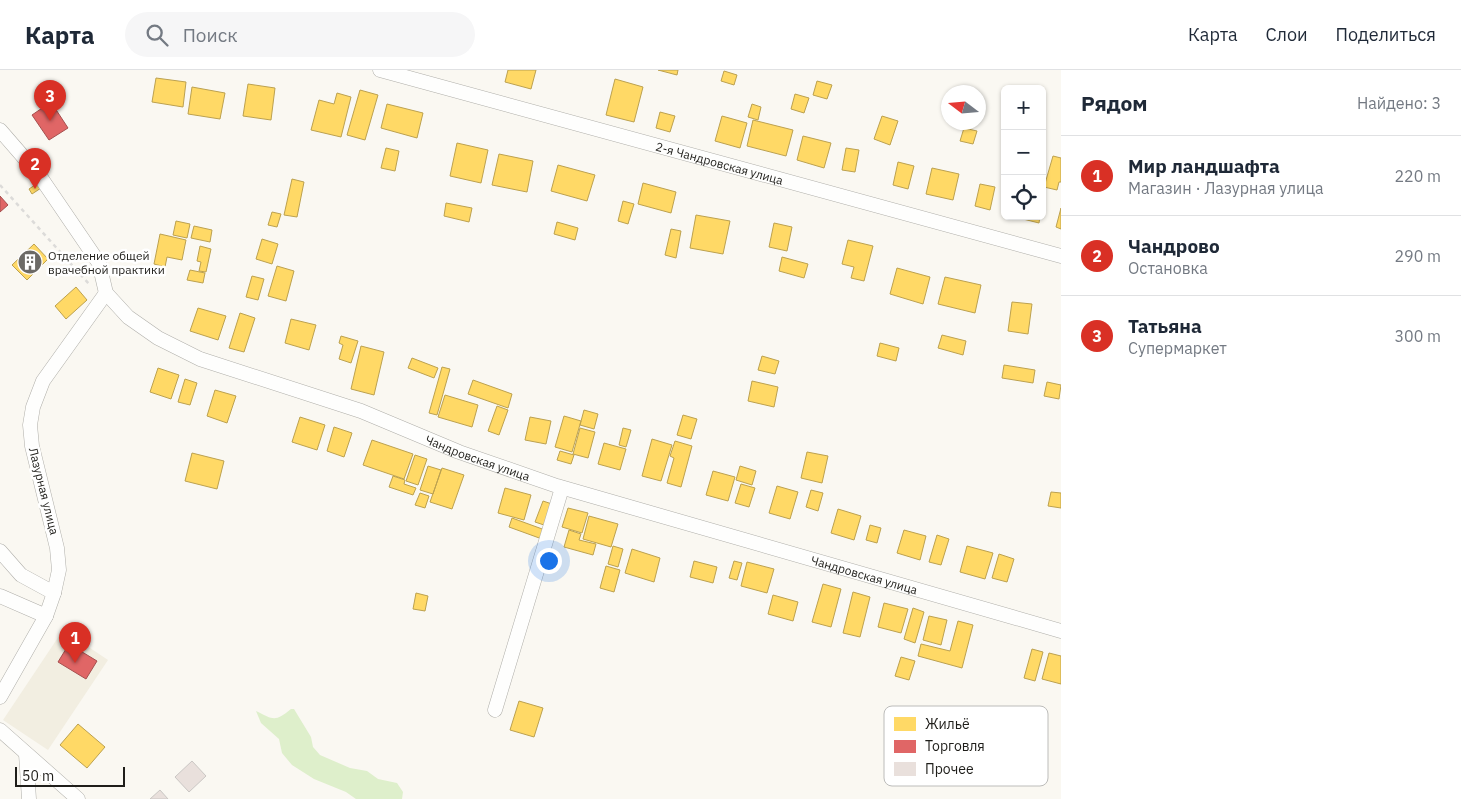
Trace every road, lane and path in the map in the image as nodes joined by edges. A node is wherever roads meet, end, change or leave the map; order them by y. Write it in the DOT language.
graph roads {
  1 [pos="380,70"];
  2 [pos="0,130"];
  3 [pos="0,185"];
  4 [pos="1061,256"];
  5 [pos="106,293"];
  6 [pos="562,488"];
  7 [pos="0,551"];
  8 [pos="54,593"];
  9 [pos="0,596"];
  10 [pos="46,616"];
  11 [pos="1061,631"];
  12 [pos="0,697"];
  13 [pos="495,710"];
  14 [pos="0,730"];
  15 [pos="26,754"];
  16 [pos="29,799"];
  17 [pos="78,799"];
  1 -- 4 [label="street, 2-я Чандровская улица"];
  2 -- 5 [label="street"];
  3 -- 5 [label="path"];
  5 -- 6 [label="street, Чандровская улица"];
  5 -- 8 [label="street, Лазурная улица"];
  6 -- 11 [label="street, Чандровская улица"];
  6 -- 13 [label="street"];
  7 -- 8 [label="street"];
  8 -- 10 [label="street, Лазурная улица"];
  9 -- 10 [label="street"];
  10 -- 12 [label="street, Лазурная улица"];
  14 -- 15 [label="street"];
  15 -- 16 [label="street"];
  15 -- 17 [label="street"];
}
